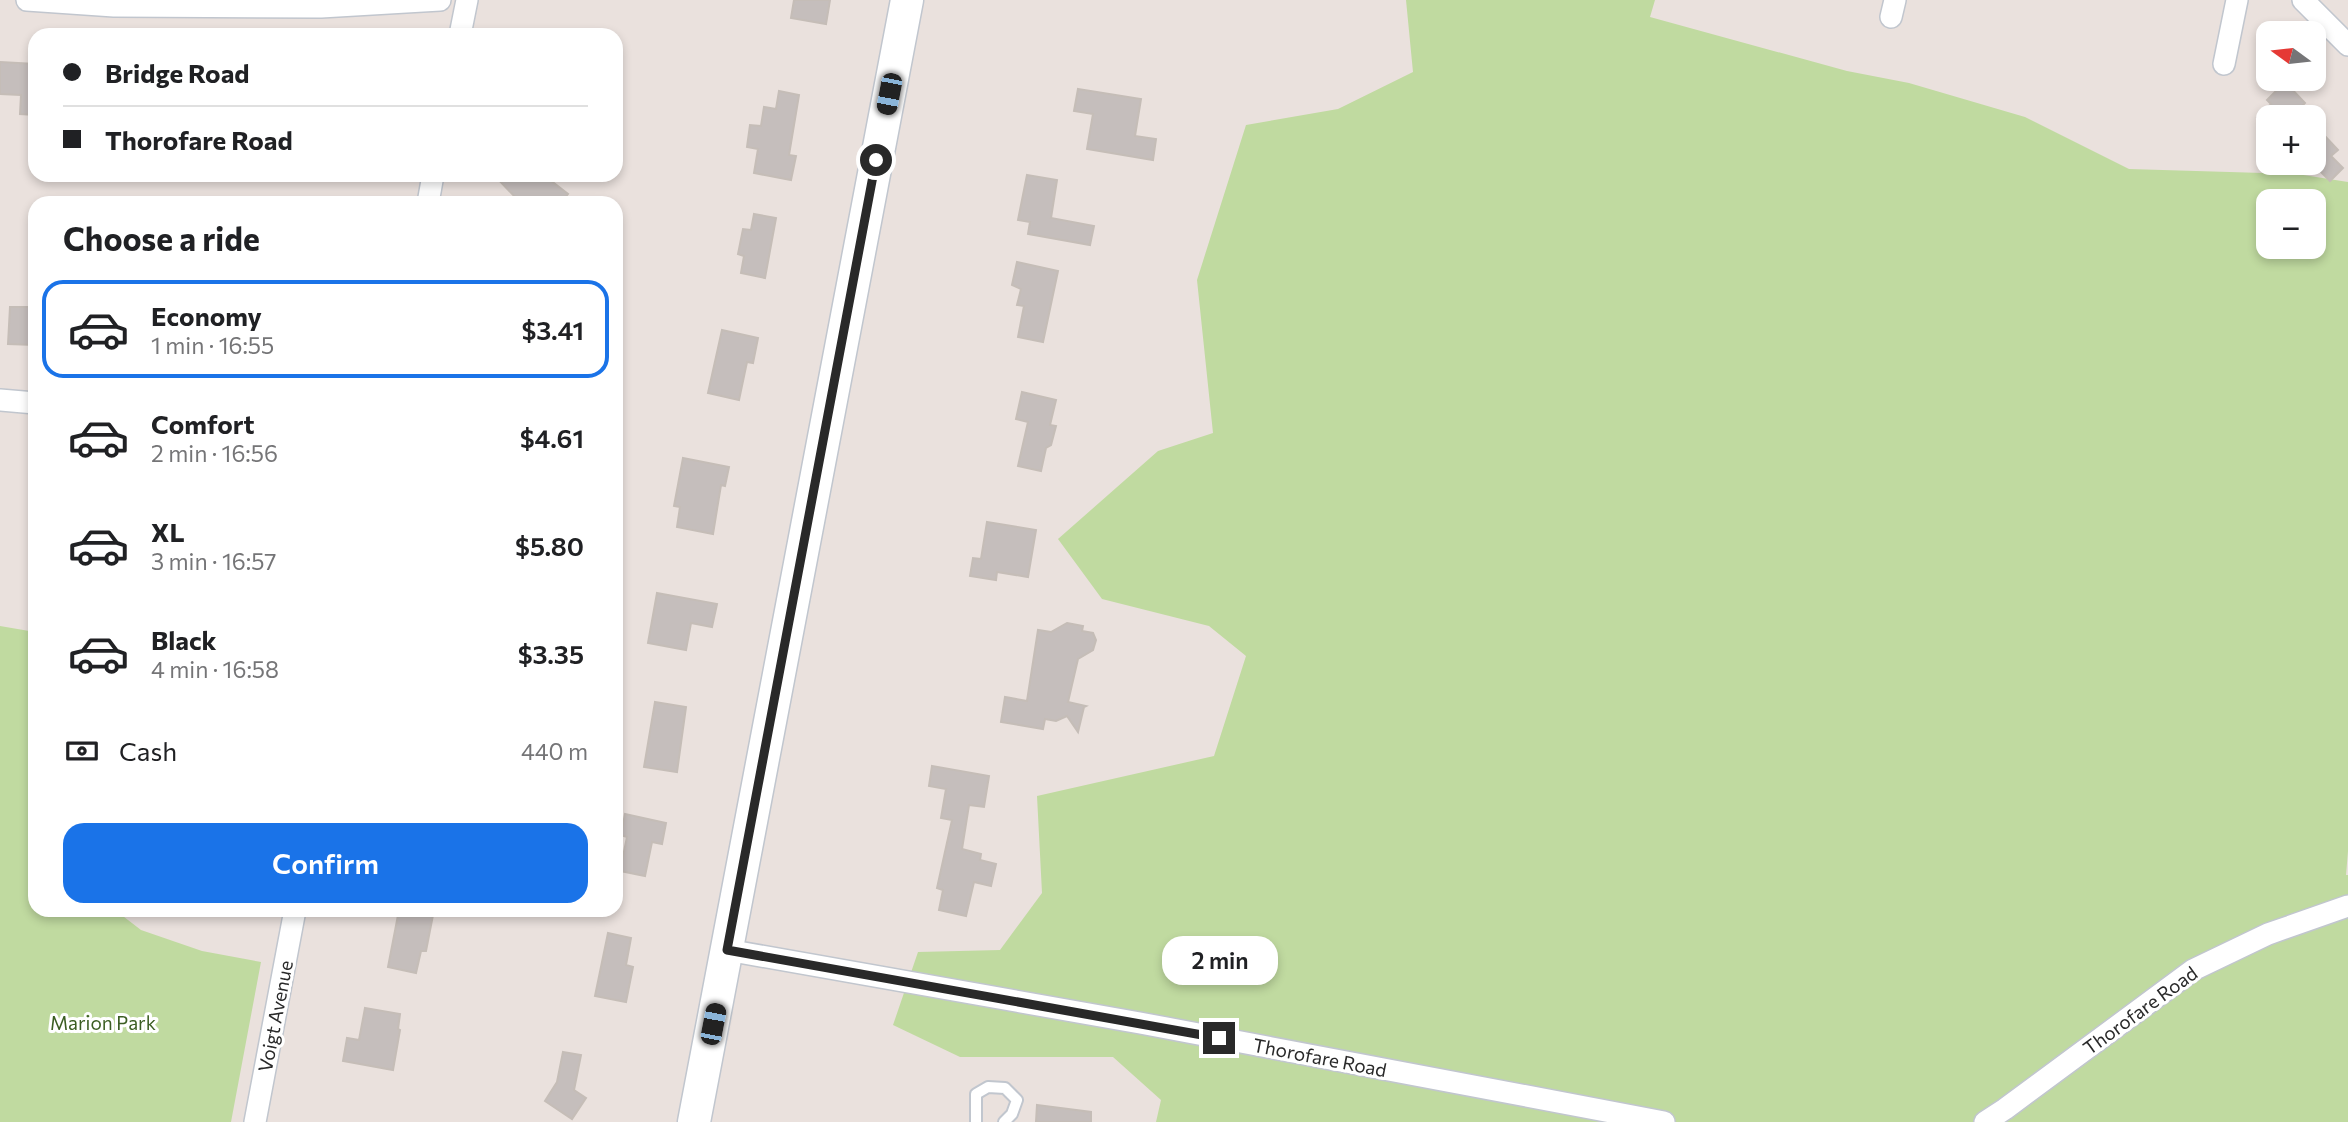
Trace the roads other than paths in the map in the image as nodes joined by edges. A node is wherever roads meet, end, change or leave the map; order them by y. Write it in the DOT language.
graph roads {
  1 [pos="27,0"];
  2 [pos="440,0"];
  3 [pos="467,0"];
  4 [pos="906,0"];
  5 [pos="2236,0"];
  6 [pos="2303,0"];
  7 [pos="461,28"];
  8 [pos="2348,45"];
  9 [pos="2224,64"];
  10 [pos="0,400"];
  11 [pos="28,402"];
  12 [pos="2348,906"];
  13 [pos="294,917"];
  14 [pos="727,950"];
  15 [pos="255,1122"];
  16 [pos="694,1122"];
  17 [pos="976,1122"];
  18 [pos="1004,1122"];
  19 [pos="1664,1122"];
  20 [pos="1984,1122"];
  1 -- 2 [label="street"];
  3 -- 7 [label="street"];
  4 -- 14 [label="main road"];
  5 -- 9 [label="street"];
  6 -- 8 [label="street"];
  10 -- 11 [label="street"];
  12 -- 20 [label="street, Thorofare Road"];
  13 -- 15 [label="street, Voigt Avenue"];
  14 -- 16 [label="main road"];
  14 -- 19 [label="street, Thorofare Road"];
  17 -- 18 [label="lane"];
}
